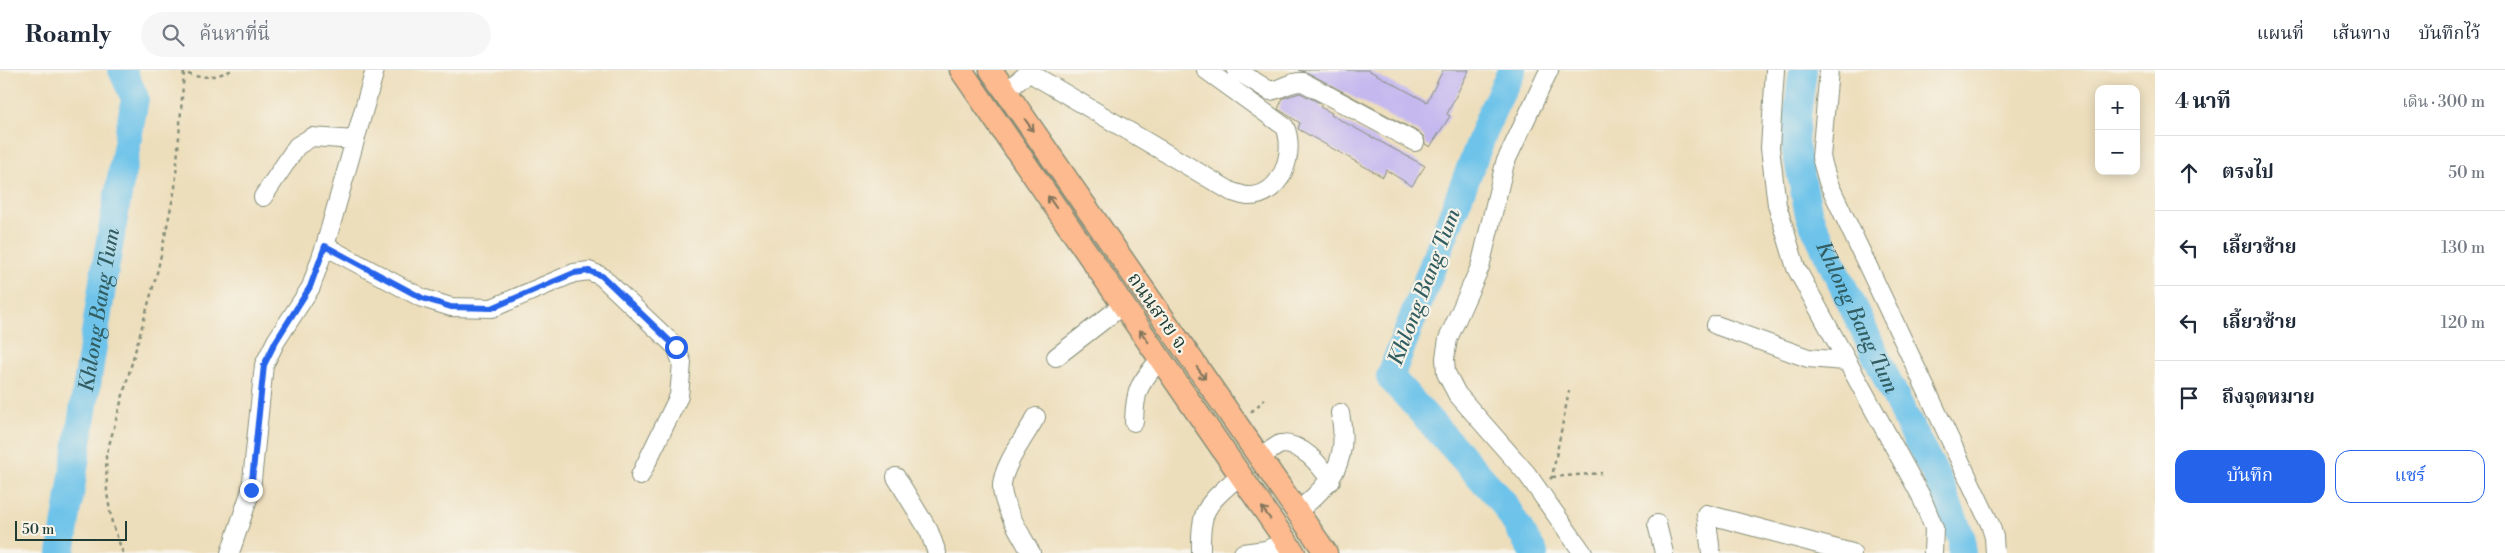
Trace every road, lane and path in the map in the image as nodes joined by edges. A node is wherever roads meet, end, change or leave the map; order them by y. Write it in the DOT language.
graph roads {
  1 [pos="232,70"];
  2 [pos="375,70"];
  3 [pos="961,70"];
  4 [pos="991,70"];
  5 [pos="1206,70"];
  6 [pos="1236,70"];
  7 [pos="1549,70"];
  8 [pos="1775,70"];
  9 [pos="1829,70"];
  10 [pos="183,71"];
  11 [pos="1031,72"];
  12 [pos="1006,91"];
  13 [pos="355,140"];
  14 [pos="1415,142"];
  15 [pos="263,197"];
  16 [pos="325,246"];
  17 [pos="1123,305"];
  18 [pos="1716,325"];
  19 [pos="1056,357"];
  20 [pos="1160,359"];
  21 [pos="1846,361"];
  22 [pos="1569,391"];
  23 [pos="1340,413"];
  24 [pos="1036,417"];
  25 [pos="1134,422"];
  26 [pos="1260,457"];
  27 [pos="1602,473"];
  28 [pos="1240,475"];
  29 [pos="640,476"];
  30 [pos="896,477"];
  31 [pos="1552,477"];
  32 [pos="1331,481"];
  33 [pos="1538,489"];
  34 [pos="1297,512"];
  35 [pos="1657,524"];
  36 [pos="1290,547"];
  37 [pos="122,553"];
  38 [pos="230,553"];
  39 [pos="937,553"];
  40 [pos="1031,553"];
  41 [pos="1201,553"];
  42 [pos="1244,553"];
  43 [pos="1326,553"];
  44 [pos="1583,553"];
  45 [pos="1664,553"];
  46 [pos="1711,553"];
  47 [pos="1852,553"];
  48 [pos="1934,553"];
  49 [pos="1995,553"];
  1 -- 10 [label="path"];
  2 -- 13 [label="street"];
  17 -- 3 [label="main road, ถนนสาย จ., one-way"];
  4 -- 12 [label="main road, ถนนสาย จ."];
  5 -- 11 [label="street"];
  6 -- 14 [label="street"];
  7 -- 33 [label="street"];
  8 -- 21 [label="street"];
  9 -- 49 [label="street"];
  10 -- 37 [label="path"];
  11 -- 12 [label="street"];
  12 -- 26 [label="main road, ถนนสาย จ., one-way"];
  13 -- 15 [label="street"];
  13 -- 16 [label="street"];
  16 -- 29 [label="street"];
  16 -- 38 [label="street"];
  17 -- 19 [label="street"];
  20 -- 17 [label="main road, ถนนสาย จ., one-way"];
  18 -- 21 [label="street"];
  20 -- 25 [label="street"];
  20 -- 28 [label="main road, ถนนสาย จ."];
  21 -- 48 [label="street"];
  22 -- 31 [label="path"];
  23 -- 32 [label="street"];
  24 -- 40 [label="street"];
  26 -- 32 [label="street"];
  26 -- 34 [label="main road, ถนนสาย จ."];
  27 -- 31 [label="path"];
  36 -- 28 [label="main road, ถนนสาย จ., one-way"];
  28 -- 41 [label="street"];
  30 -- 39 [label="street"];
  31 -- 33 [label="path"];
  32 -- 34 [label="street"];
  33 -- 44 [label="street"];
  34 -- 43 [label="main road, ถนนสาย จ."];
  35 -- 45 [label="street"];
  36 -- 42 [label="street"];
  46 -- 47 [label="street"];
}
